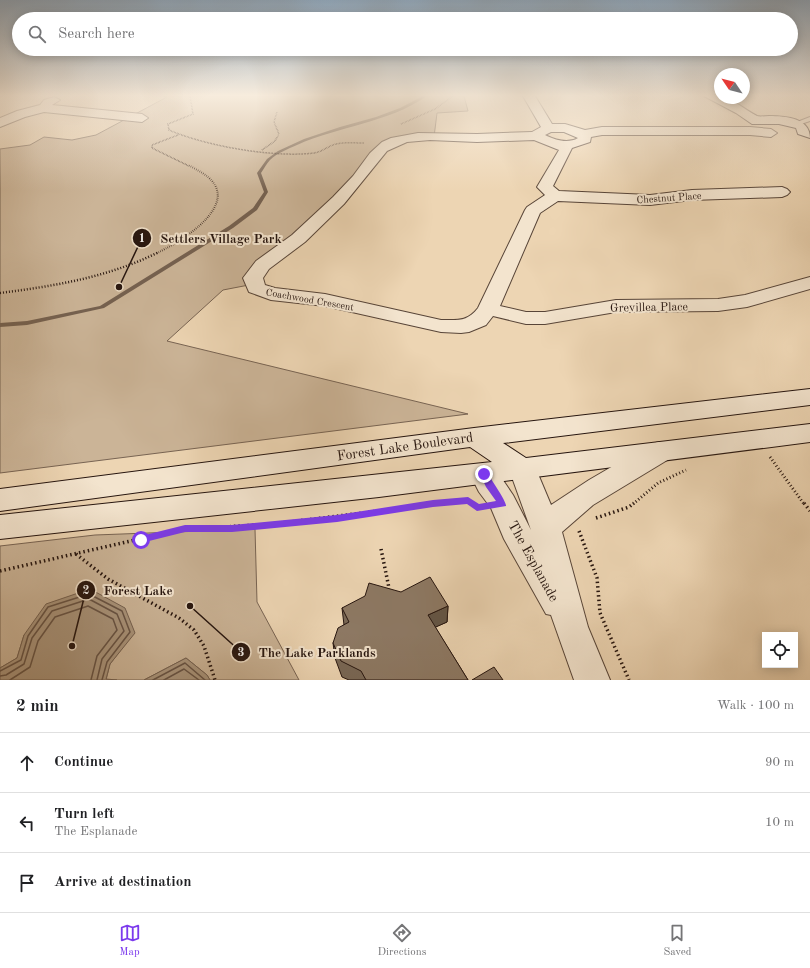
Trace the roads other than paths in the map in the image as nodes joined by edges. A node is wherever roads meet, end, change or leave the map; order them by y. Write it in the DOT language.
graph roads {
  1 [pos="549,128"];
  2 [pos="720,128"];
  3 [pos="757,128"];
  4 [pos="700,131"];
  5 [pos="771,133"];
  6 [pos="795,133"];
  7 [pos="584,134"];
  8 [pos="538,136"];
  9 [pos="564,144"];
  10 [pos="810,145"];
  11 [pos="782,192"];
  12 [pos="555,196"];
  13 [pos="810,283"];
  14 [pos="488,309"];
  15 [pos="810,397"];
  16 [pos="810,433"];
  17 [pos="490,449"];
  18 [pos="660,452"];
  19 [pos="523,469"];
  20 [pos="0,500"];
  21 [pos="0,528"];
  22 [pos="546,529"];
  23 [pos="572,627"];
  24 [pos="592,680"];
  1 -- 7 [label="street"];
  1 -- 8 [label="street"];
  2 -- 4 [label="street"];
  3 -- 5 [label="street"];
  4 -- 5 [label="street"];
  4 -- 7 [label="street"];
  5 -- 6 [label="street"];
  6 -- 10 [label="street"];
  7 -- 9 [label="street"];
  8 -- 9 [label="street, Coachwood Crescent"];
  8 -- 14 [label="street, Coachwood Crescent"];
  9 -- 12 [label="street"];
  11 -- 12 [label="street, Chestnut Place"];
  12 -- 14 [label="street, Coachwood Crescent"];
  13 -- 14 [label="street, Grevillea Place"];
  15 -- 17 [label="street, Forest Lake Boulevard"];
  16 -- 18 [label="street, Forest Lake Boulevard"];
  17 -- 19 [label="street, Forest Lake Boulevard"];
  17 -- 20 [label="street, Forest Lake Boulevard"];
  17 -- 21 [label="street, Forest Lake Boulevard"];
  17 -- 23 [label="street, The Esplanade"];
  18 -- 19 [label="street, Forest Lake Boulevard"];
  18 -- 22 [label="street"];
  19 -- 22 [label="street, The Esplanade"];
  22 -- 23 [label="street, The Esplanade"];
  23 -- 24 [label="street, The Esplanade"];
}
